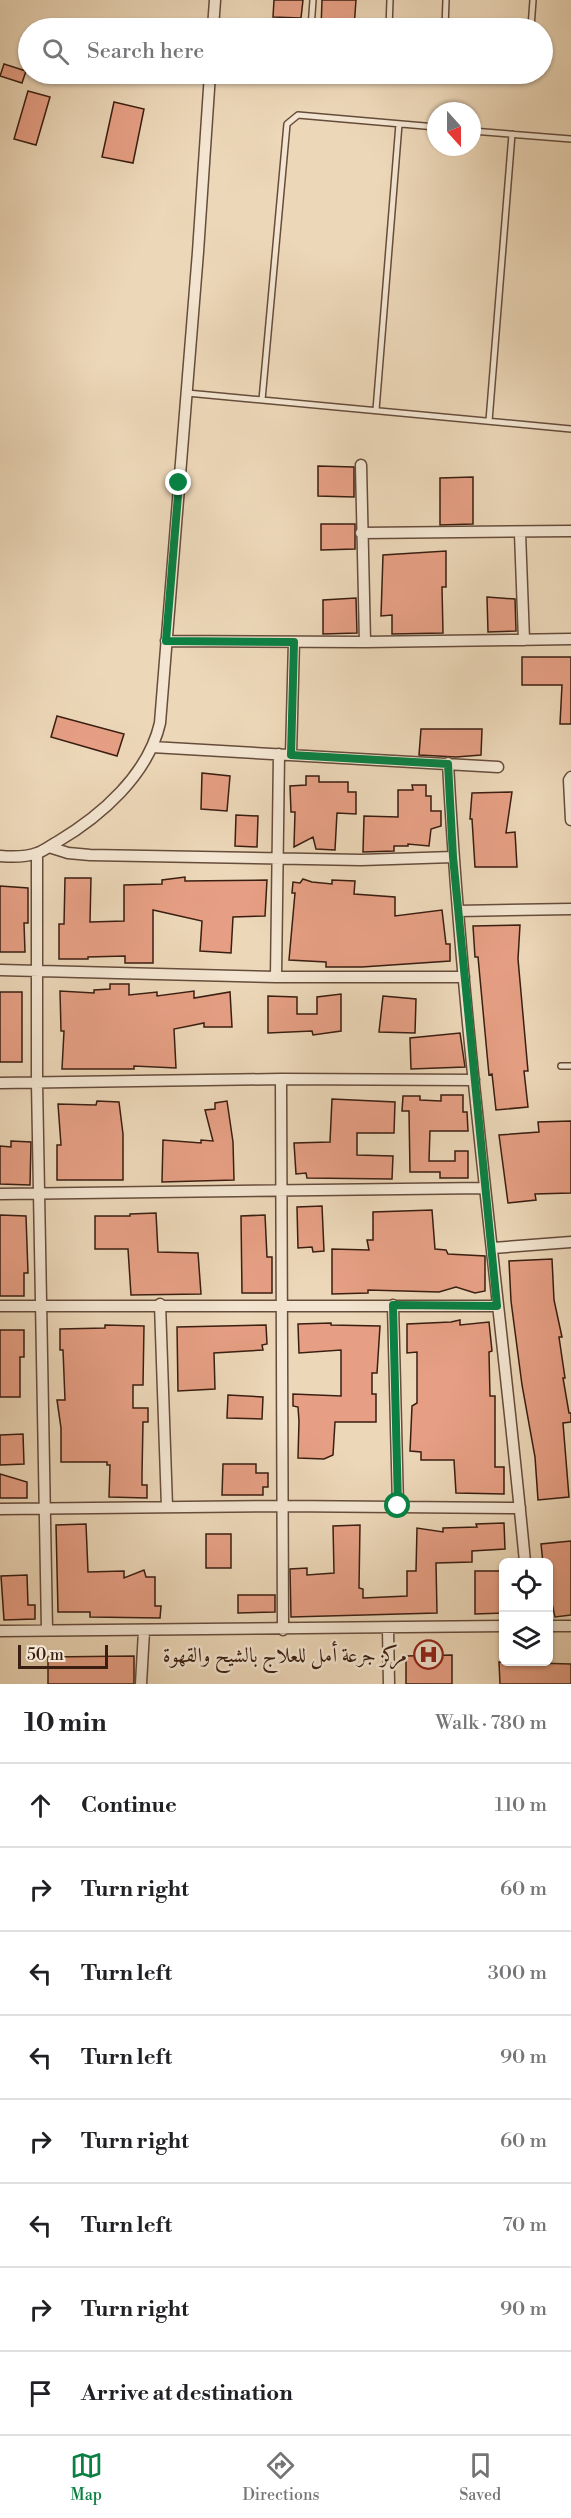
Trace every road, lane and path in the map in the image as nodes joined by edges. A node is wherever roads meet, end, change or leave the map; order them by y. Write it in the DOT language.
graph roads {
  1 [pos="215,0"];
  2 [pos="313,0"];
  3 [pos="390,0"];
  4 [pos="446,0"];
  5 [pos="533,0"];
  6 [pos="214,18"];
  7 [pos="312,18"];
  8 [pos="389,18"];
  9 [pos="445,18"];
  10 [pos="532,18"];
  11 [pos="209,84"];
  12 [pos="399,124"];
  13 [pos="427,126"];
  14 [pos="481,131"];
  15 [pos="512,134"];
  16 [pos="571,140"];
  17 [pos="187,393"];
  18 [pos="262,400"];
  19 [pos="376,410"];
  20 [pos="489,421"];
  21 [pos="571,429"];
  22 [pos="361,465"];
  23 [pos="571,531"];
  24 [pos="361,533"];
  25 [pos="520,533"];
  26 [pos="571,639"];
  27 [pos="524,640"];
  28 [pos="166,641"];
  29 [pos="294,642"];
  30 [pos="365,642"];
  31 [pos="152,747"];
  32 [pos="279,754"];
  33 [pos="291,755"];
  34 [pos="448,764"];
  35 [pos="498,767"];
  36 [pos="571,777"];
  37 [pos="571,820"];
  38 [pos="49,847"];
  39 [pos="37,853"];
  40 [pos="0,856"];
  41 [pos="453,857"];
  42 [pos="276,859"];
  43 [pos="571,909"];
  44 [pos="458,911"];
  45 [pos="0,970"];
  46 [pos="36,971"];
  47 [pos="276,977"];
  48 [pos="464,977"];
  49 [pos="561,1066"];
  50 [pos="571,1066"];
  51 [pos="280,1079"];
  52 [pos="474,1080"];
  53 [pos="0,1083"];
  54 [pos="36,1083"];
  55 [pos="485,1188"];
  56 [pos="280,1191"];
  57 [pos="39,1193"];
  58 [pos="0,1194"];
  59 [pos="571,1242"];
  60 [pos="493,1248"];
  61 [pos="160,1304"];
  62 [pos="280,1304"];
  63 [pos="40,1305"];
  64 [pos="393,1305"];
  65 [pos="0,1306"];
  66 [pos="497,1306"];
  67 [pos="283,1506"];
  68 [pos="398,1506"];
  69 [pos="167,1507"];
  70 [pos="520,1508"];
  71 [pos="0,1509"];
  72 [pos="44,1509"];
  73 [pos="525,1558"];
  74 [pos="499,1626"];
  75 [pos="553,1626"];
  76 [pos="571,1626"];
  77 [pos="388,1629"];
  78 [pos="47,1630"];
  79 [pos="283,1630"];
  80 [pos="0,1631"];
  81 [pos="144,1631"];
  82 [pos="141,1684"];
  83 [pos="389,1684"];
  1 -- 6 [label="street"];
  2 -- 7 [label="lane"];
  3 -- 8 [label="lane"];
  4 -- 9 [label="lane"];
  5 -- 10 [label="lane"];
  11 -- 17 [label="street"];
  12 -- 13 [label="lane"];
  12 -- 18 [label="lane"];
  12 -- 19 [label="lane"];
  14 -- 15 [label="lane"];
  15 -- 16 [label="lane"];
  15 -- 20 [label="lane"];
  17 -- 18 [label="lane"];
  17 -- 28 [label="street"];
  18 -- 19 [label="lane"];
  19 -- 20 [label="lane"];
  20 -- 21 [label="lane"];
  22 -- 24 [label="street"];
  23 -- 25 [label="street"];
  24 -- 25 [label="street"];
  24 -- 30 [label="street"];
  25 -- 27 [label="street"];
  26 -- 27 [label="street"];
  27 -- 30 [label="street"];
  28 -- 29 [label="street"];
  28 -- 31 [label="street"];
  29 -- 30 [label="street"];
  29 -- 33 [label="street"];
  31 -- 32 [label="street"];
  31 -- 38 [label="street"];
  32 -- 33 [label="street"];
  32 -- 42 [label="street"];
  33 -- 34 [label="street"];
  34 -- 35 [label="street"];
  34 -- 41 [label="street"];
  36 -- 37 [label="street"];
  38 -- 39 [label="street"];
  38 -- 42 [label="street"];
  39 -- 40 [label="street"];
  39 -- 46 [label="street"];
  41 -- 42 [label="street"];
  41 -- 44 [label="street"];
  42 -- 47 [label="street"];
  43 -- 44 [label="street"];
  44 -- 48 [label="street"];
  45 -- 46 [label="street"];
  46 -- 47 [label="street"];
  46 -- 54 [label="street"];
  47 -- 48 [label="street"];
  48 -- 52 [label="street"];
  49 -- 50 [label="lane"];
  51 -- 52 [label="street"];
  51 -- 54 [label="street"];
  51 -- 56 [label="street"];
  52 -- 55 [label="street"];
  53 -- 54 [label="street"];
  54 -- 57 [label="street"];
  55 -- 56 [label="street"];
  55 -- 60 [label="street"];
  56 -- 57 [label="street"];
  56 -- 62 [label="street"];
  57 -- 58 [label="street"];
  57 -- 63 [label="street"];
  59 -- 60 [label="street"];
  60 -- 66 [label="street"];
  61 -- 62 [label="street"];
  61 -- 63 [label="street"];
  61 -- 69 [label="street"];
  62 -- 64 [label="street"];
  62 -- 67 [label="street"];
  63 -- 65 [label="street"];
  63 -- 72 [label="street"];
  64 -- 66 [label="street"];
  64 -- 68 [label="street"];
  66 -- 70 [label="street"];
  67 -- 68 [label="street"];
  67 -- 69 [label="street"];
  67 -- 79 [label="street"];
  68 -- 70 [label="street"];
  69 -- 72 [label="street"];
  70 -- 73 [label="street"];
  71 -- 72 [label="street"];
  72 -- 78 [label="street"];
  74 -- 77 [label="street"];
  75 -- 76 [label="street"];
  77 -- 79 [label="street"];
  77 -- 83 [label="street"];
  78 -- 80 [label="street"];
  78 -- 81 [label="street"];
  79 -- 81 [label="street"];
  81 -- 82 [label="street"];
}
